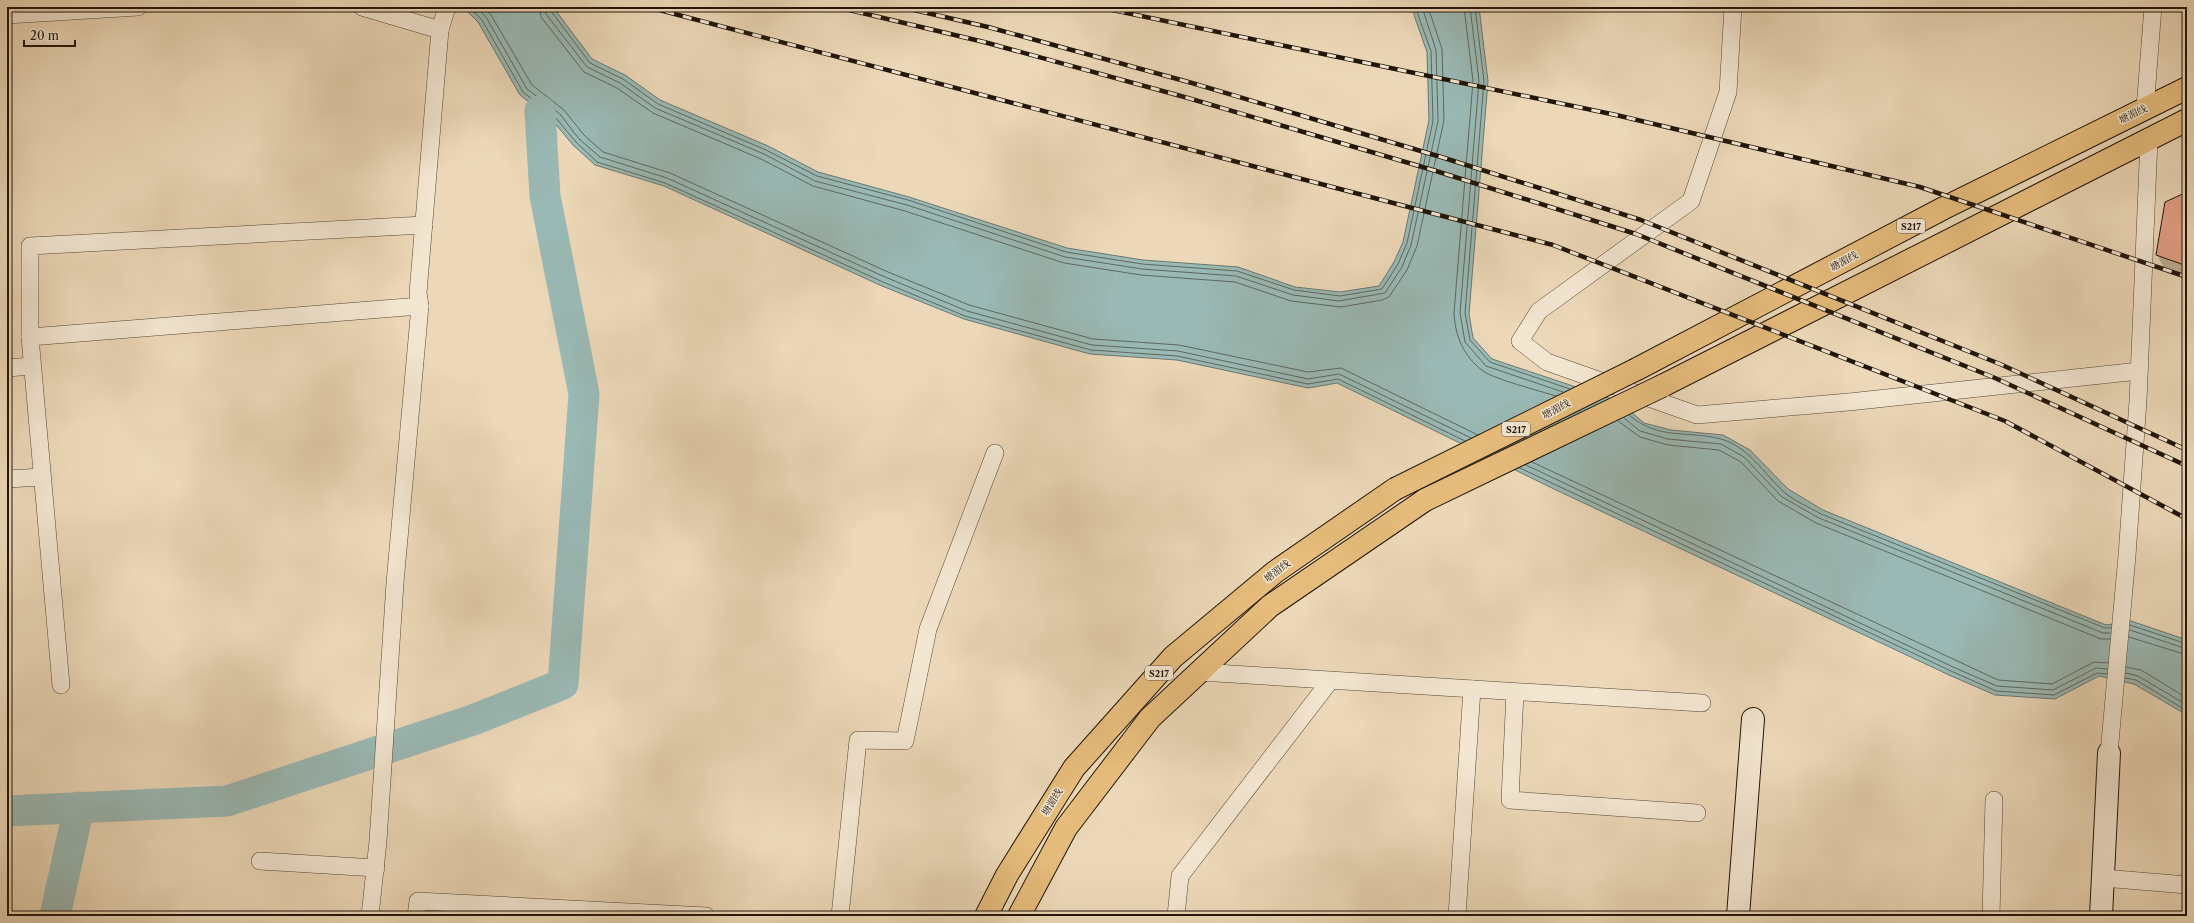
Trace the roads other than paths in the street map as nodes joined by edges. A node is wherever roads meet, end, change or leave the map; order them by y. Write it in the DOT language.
graph roads {
  1 [pos="138,7"];
  2 [pos="362,7"];
  3 [pos="447,7"];
  4 [pos="1733,7"];
  5 [pos="2153,7"];
  6 [pos="7,14"];
  7 [pos="440,30"];
  8 [pos="2187,88"];
  9 [pos="2145,109"];
  10 [pos="2187,120"];
  11 [pos="2149,139"];
  12 [pos="424,225"];
  13 [pos="420,306"];
  14 [pos="30,337"];
  15 [pos="32,366"];
  16 [pos="7,368"];
  17 [pos="2139,371"];
  18 [pos="995,453"];
  19 [pos="42,476"];
  20 [pos="7,479"];
  21 [pos="1199,672"];
  22 [pos="1330,681"];
  23 [pos="61,685"];
  24 [pos="1472,689"];
  25 [pos="1515,692"];
  26 [pos="1702,703"];
  27 [pos="1753,719"];
  28 [pos="2109,753"];
  29 [pos="1994,800"];
  30 [pos="1697,813"];
  31 [pos="260,861"];
  32 [pos="376,868"];
  33 [pos="2103,878"];
  34 [pos="2187,885"];
  35 [pos="370,916"];
  36 [pos="416,916"];
  37 [pos="706,916"];
  38 [pos="840,916"];
  39 [pos="986,916"];
  40 [pos="1019,916"];
  41 [pos="1176,916"];
  42 [pos="1457,916"];
  43 [pos="1738,916"];
  44 [pos="1991,916"];
  45 [pos="2101,916"];
  1 -- 6 [label="street"];
  2 -- 7 [label="street"];
  3 -- 7 [label="street"];
  4 -- 17 [label="street"];
  5 -- 9 [label="street"];
  7 -- 12 [label="street"];
  8 -- 9 [label="main road, 塘湄线 / S217"];
  9 -- 39 [label="main road, 塘湄线 / S217, bridge"];
  10 -- 11 [label="main road, S217"];
  11 -- 17 [label="street"];
  11 -- 21 [label="main road, S217, bridge"];
  12 -- 13 [label="street"];
  12 -- 14 [label="street"];
  13 -- 14 [label="street"];
  13 -- 32 [label="street"];
  14 -- 15 [label="street"];
  15 -- 16 [label="street"];
  15 -- 19 [label="street"];
  17 -- 28 [label="street"];
  18 -- 38 [label="street"];
  19 -- 20 [label="street"];
  19 -- 23 [label="street"];
  21 -- 22 [label="street"];
  21 -- 40 [label="main road, S217"];
  22 -- 24 [label="street"];
  22 -- 41 [label="street"];
  24 -- 25 [label="street"];
  24 -- 42 [label="street"];
  25 -- 26 [label="street"];
  25 -- 30 [label="street"];
  27 -- 43 [label="street"];
  28 -- 33 [label="street"];
  29 -- 44 [label="street"];
  31 -- 32 [label="street"];
  32 -- 35 [label="street"];
  33 -- 34 [label="street"];
  33 -- 45 [label="street"];
  36 -- 37 [label="street"];
}
